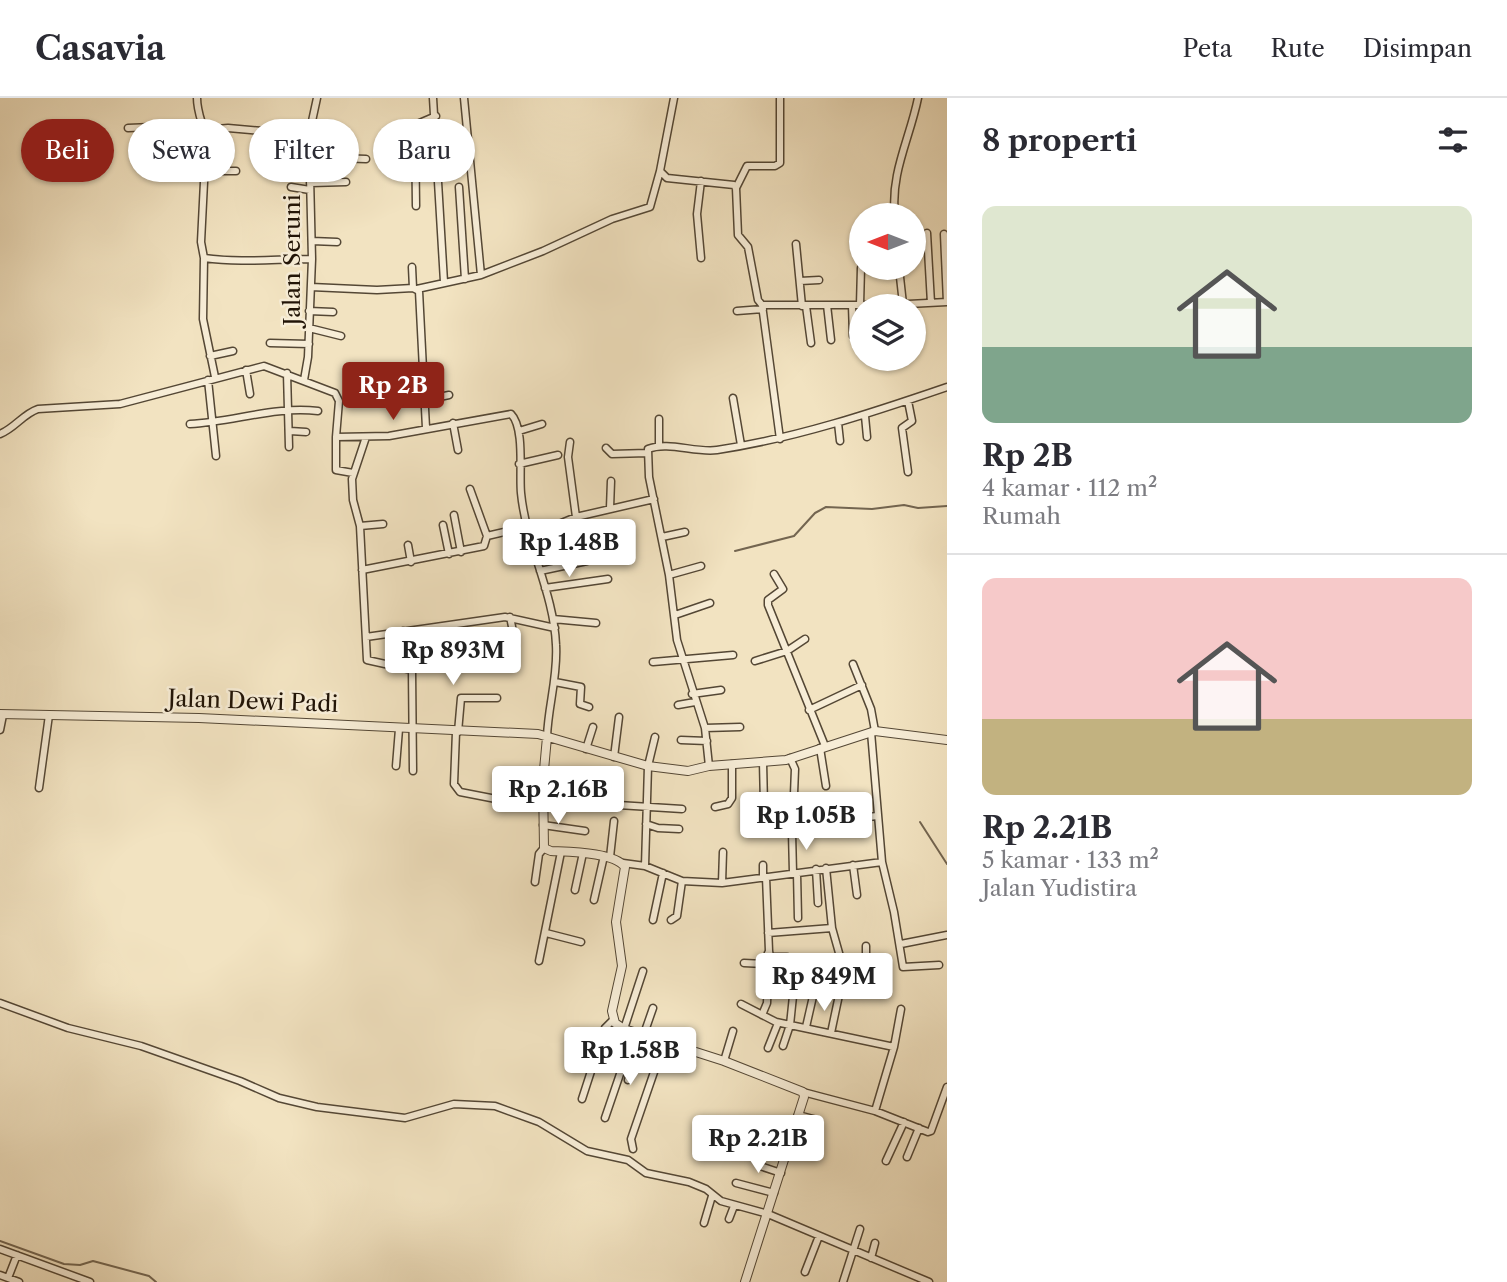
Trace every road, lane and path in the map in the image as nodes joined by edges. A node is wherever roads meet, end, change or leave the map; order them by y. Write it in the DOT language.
graph roads {
  1 [pos="197,98"];
  2 [pos="317,98"];
  3 [pos="433,98"];
  4 [pos="466,98"];
  5 [pos="674,98"];
  6 [pos="780,98"];
  7 [pos="918,98"];
  8 [pos="436,116"];
  9 [pos="201,119"];
  10 [pos="312,119"];
  11 [pos="359,159"];
  12 [pos="366,159"];
  13 [pos="660,172"];
  14 [pos="701,181"];
  15 [pos="204,182"];
  16 [pos="310,182"];
  17 [pos="346,182"];
  18 [pos="290,187"];
  19 [pos="310,187"];
  20 [pos="459,187"];
  21 [pos="736,188"];
  22 [pos="895,203"];
  23 [pos="415,206"];
  24 [pos="927,233"];
  25 [pos="944,234"];
  26 [pos="312,241"];
  27 [pos="337,242"];
  28 [pos="796,244"];
  29 [pos="204,258"];
  30 [pos="701,258"];
  31 [pos="312,259"];
  32 [pos="412,267"];
  33 [pos="481,275"];
  34 [pos="465,279"];
  35 [pos="819,280"];
  36 [pos="800,281"];
  37 [pos="444,282"];
  38 [pos="311,287"];
  39 [pos="415,289"];
  40 [pos="947,302"];
  41 [pos="926,303"];
  42 [pos="931,303"];
  43 [pos="827,305"];
  44 [pos="849,305"];
  45 [pos="804,306"];
  46 [pos="763,307"];
  47 [pos="309,311"];
  48 [pos="333,312"];
  49 [pos="737,312"];
  50 [pos="309,328"];
  51 [pos="341,336"];
  52 [pos="831,340"];
  53 [pos="270,343"];
  54 [pos="811,343"];
  55 [pos="309,344"];
  56 [pos="233,351"];
  57 [pos="210,356"];
  58 [pos="246,370"];
  59 [pos="288,373"];
  60 [pos="212,378"];
  61 [pos="303,380"];
  62 [pos="947,387"];
  63 [pos="250,394"];
  64 [pos="449,395"];
  65 [pos="733,398"];
  66 [pos="425,400"];
  67 [pos="908,401"];
  68 [pos="288,410"];
  69 [pos="318,411"];
  70 [pos="865,416"];
  71 [pos="659,419"];
  72 [pos="838,423"];
  73 [pos="212,424"];
  74 [pos="453,424"];
  75 [pos="542,424"];
  76 [pos="190,425"];
  77 [pos="426,428"];
  78 [pos="290,430"];
  79 [pos="519,431"];
  80 [pos="306,432"];
  81 [pos="0,434"];
  82 [pos="336,437"];
  83 [pos="366,437"];
  84 [pos="867,437"];
  85 [pos="780,439"];
  86 [pos="839,441"];
  87 [pos="570,442"];
  88 [pos="741,445"];
  89 [pos="659,446"];
  90 [pos="289,447"];
  91 [pos="606,448"];
  92 [pos="458,450"];
  93 [pos="648,451"];
  94 [pos="558,455"];
  95 [pos="216,456"];
  96 [pos="519,464"];
  97 [pos="908,472"];
  98 [pos="353,473"];
  99 [pos="611,481"];
  100 [pos="470,488"];
  101 [pos="654,499"];
  102 [pos="610,509"];
  103 [pos="454,515"];
  104 [pos="576,517"];
  105 [pos="383,524"];
  106 [pos="443,525"];
  107 [pos="359,526"];
  108 [pos="525,527"];
  109 [pos="685,532"];
  110 [pos="487,536"];
  111 [pos="528,537"];
  112 [pos="662,537"];
  113 [pos="408,545"];
  114 [pos="461,552"];
  115 [pos="449,554"];
  116 [pos="587,561"];
  117 [pos="411,562"];
  118 [pos="701,566"];
  119 [pos="362,570"];
  120 [pos="540,571"];
  121 [pos="774,574"];
  122 [pos="669,575"];
  123 [pos="608,579"];
  124 [pos="545,588"];
  125 [pos="710,603"];
  126 [pos="675,615"];
  127 [pos="510,617"];
  128 [pos="553,619"];
  129 [pos="596,623"];
  130 [pos="555,628"];
  131 [pos="403,631"];
  132 [pos="366,637"];
  133 [pos="805,639"];
  134 [pos="516,646"];
  135 [pos="404,649"];
  136 [pos="787,651"];
  137 [pos="733,655"];
  138 [pos="681,659"];
  139 [pos="755,661"];
  140 [pos="653,662"];
  141 [pos="853,664"];
  142 [pos="555,682"];
  143 [pos="862,685"];
  144 [pos="721,690"];
  145 [pos="497,698"];
  146 [pos="694,698"];
  147 [pos="678,705"];
  148 [pos="589,707"];
  149 [pos="809,710"];
  150 [pos="1,714"];
  151 [pos="49,715"];
  152 [pos="619,717"];
  153 [pos="593,727"];
  154 [pos="740,727"];
  155 [pos="399,729"];
  156 [pos="705,729"];
  157 [pos="0,730"];
  158 [pos="414,730"];
  159 [pos="873,731"];
  160 [pos="457,732"];
  161 [pos="547,737"];
  162 [pos="655,737"];
  163 [pos="681,740"];
  164 [pos="947,740"];
  165 [pos="707,741"];
  166 [pos="823,747"];
  167 [pos="586,749"];
  168 [pos="614,757"];
  169 [pos="790,758"];
  170 [pos="763,762"];
  171 [pos="732,764"];
  172 [pos="396,766"];
  173 [pos="648,766"];
  174 [pos="709,766"];
  175 [pos="413,771"];
  176 [pos="826,786"];
  177 [pos="39,788"];
  178 [pos="572,792"];
  179 [pos="794,794"];
  180 [pos="544,801"];
  181 [pos="618,805"];
  182 [pos="646,807"];
  183 [pos="715,807"];
  184 [pos="750,809"];
  185 [pos="682,810"];
  186 [pos="877,816"];
  187 [pos="850,819"];
  188 [pos="614,821"];
  189 [pos="646,824"];
  190 [pos="543,825"];
  191 [pos="679,829"];
  192 [pos="585,831"];
  193 [pos="792,832"];
  194 [pos="544,848"];
  195 [pos="561,852"];
  196 [pos="723,852"];
  197 [pos="583,853"];
  198 [pos="607,857"];
  199 [pos="882,862"];
  200 [pos="623,863"];
  201 [pos="763,865"];
  202 [pos="853,865"];
  203 [pos="645,866"];
  204 [pos="826,868"];
  205 [pos="816,869"];
  206 [pos="663,873"];
  207 [pos="795,873"];
  208 [pos="765,877"];
  209 [pos="682,881"];
  210 [pos="535,882"];
  211 [pos="722,883"];
  212 [pos="575,890"];
  213 [pos="856,895"];
  214 [pos="594,900"];
  215 [pos="818,903"];
  216 [pos="798,918"];
  217 [pos="653,920"];
  218 [pos="671,920"];
  219 [pos="832,928"];
  220 [pos="546,933"];
  221 [pos="768,933"];
  222 [pos="947,935"];
  223 [pos="581,942"];
  224 [pos="901,944"];
  225 [pos="866,946"];
  226 [pos="769,951"];
  227 [pos="787,957"];
  228 [pos="540,961"];
  229 [pos="744,963"];
  230 [pos="939,965"];
  231 [pos="643,971"];
  232 [pos="768,975"];
  233 [pos="814,992"];
  234 [pos="839,995"];
  235 [pos="793,996"];
  236 [pos="0,1003"];
  237 [pos="741,1004"];
  238 [pos="653,1008"];
  239 [pos="901,1009"];
  240 [pos="762,1015"];
  241 [pos="613,1020"];
  242 [pos="778,1023"];
  243 [pos="790,1024"];
  244 [pos="806,1027"];
  245 [pos="624,1029"];
  246 [pos="733,1031"];
  247 [pos="634,1033"];
  248 [pos="831,1033"];
  249 [pos="643,1036"];
  250 [pos="664,1044"];
  251 [pos="783,1046"];
  252 [pos="894,1047"];
  253 [pos="768,1048"];
  254 [pos="689,1050"];
  255 [pos="724,1061"];
  256 [pos="684,1065"];
  257 [pos="628,1080"];
  258 [pos="947,1087"];
  259 [pos="803,1092"];
  260 [pos="582,1099"];
  261 [pos="875,1111"];
  262 [pos="798,1115"];
  263 [pos="605,1118"];
  264 [pos="817,1120"];
  265 [pos="904,1122"];
  266 [pos="919,1128"];
  267 [pos="791,1138"];
  268 [pos="633,1149"];
  269 [pos="819,1149"];
  270 [pos="907,1157"];
  271 [pos="886,1161"];
  272 [pos="760,1167"];
  273 [pos="781,1173"];
  274 [pos="736,1183"];
  275 [pos="774,1193"];
  276 [pos="712,1196"];
  277 [pos="734,1206"];
  278 [pos="768,1214"];
  279 [pos="729,1219"];
  280 [pos="704,1223"];
  281 [pos="860,1229"];
  282 [pos="820,1236"];
  283 [pos="875,1243"];
  284 [pos="0,1249"];
  285 [pos="854,1251"];
  286 [pos="17,1255"];
  287 [pos="871,1258"];
  288 [pos="805,1272"];
  289 [pos="0,1275"];
  290 [pos="9,1278"];
  291 [pos="19,1282"];
  292 [pos="90,1282"];
  293 [pos="745,1282"];
  294 [pos="843,1282"];
  295 [pos="929,1282"];
  1 -- 9 [label="street"];
  2 -- 10 [label="street, Jalan Seruni"];
  3 -- 8 [label="street"];
  4 -- 33 [label="street"];
  5 -- 13 [label="street"];
  6 -- 21 [label="street"];
  7 -- 22 [label="street"];
  8 -- 23 [label="street"];
  8 -- 37 [label="street"];
  11 -- 12 [label="street"];
  13 -- 14 [label="street"];
  13 -- 33 [label="street"];
  14 -- 21 [label="street"];
  14 -- 30 [label="street"];
  15 -- 29 [label="street"];
  16 -- 19 [label="street, Jalan Seruni"];
  17 -- 19 [label="street"];
  18 -- 19 [label="street"];
  19 -- 26 [label="street, Jalan Seruni"];
  20 -- 34 [label="street"];
  21 -- 46 [label="street"];
  24 -- 42 [label="street"];
  25 -- 40 [label="street"];
  26 -- 27 [label="street"];
  26 -- 31 [label="street, Jalan Seruni"];
  28 -- 36 [label="street"];
  29 -- 31 [label="street"];
  29 -- 57 [label="street"];
  31 -- 38 [label="street, Jalan Seruni"];
  32 -- 39 [label="street"];
  33 -- 34 [label="street"];
  34 -- 37 [label="street"];
  35 -- 36 [label="street"];
  36 -- 45 [label="street"];
  37 -- 39 [label="street"];
  38 -- 39 [label="street"];
  38 -- 47 [label="street, Jalan Seruni"];
  39 -- 66 [label="street"];
  40 -- 42 [label="street"];
  41 -- 42 [label="street"];
  43 -- 44 [label="street"];
  43 -- 45 [label="street"];
  43 -- 52 [label="street"];
  45 -- 46 [label="street"];
  45 -- 54 [label="street"];
  46 -- 49 [label="street"];
  46 -- 85 [label="street"];
  47 -- 48 [label="street"];
  47 -- 50 [label="street, Jalan Seruni"];
  50 -- 51 [label="street"];
  50 -- 55 [label="street, Jalan Seruni"];
  53 -- 55 [label="street"];
  55 -- 61 [label="street, Jalan Seruni"];
  56 -- 57 [label="street"];
  57 -- 60 [label="street"];
  58 -- 59 [label="street"];
  58 -- 60 [label="street"];
  58 -- 63 [label="street"];
  59 -- 61 [label="street"];
  59 -- 68 [label="street"];
  60 -- 73 [label="street"];
  60 -- 81 [label="street"];
  61 -- 82 [label="street"];
  62 -- 67 [label="street"];
  64 -- 66 [label="street"];
  65 -- 88 [label="street"];
  66 -- 77 [label="street"];
  67 -- 70 [label="street"];
  67 -- 97 [label="street"];
  68 -- 69 [label="street"];
  68 -- 73 [label="street"];
  68 -- 78 [label="street"];
  70 -- 72 [label="street"];
  70 -- 84 [label="street"];
  71 -- 89 [label="street"];
  72 -- 85 [label="street"];
  72 -- 86 [label="street"];
  73 -- 76 [label="street"];
  73 -- 95 [label="street"];
  74 -- 77 [label="street"];
  74 -- 79 [label="street"];
  74 -- 92 [label="street"];
  75 -- 79 [label="street"];
  77 -- 83 [label="street"];
  78 -- 80 [label="street"];
  78 -- 90 [label="street"];
  79 -- 96 [label="street"];
  82 -- 83 [label="street"];
  82 -- 98 [label="street"];
  83 -- 98 [label="street"];
  85 -- 88 [label="street"];
  87 -- 104 [label="street"];
  88 -- 89 [label="street"];
  89 -- 93 [label="street"];
  91 -- 93 [label="street"];
  93 -- 101 [label="street"];
  94 -- 96 [label="street"];
  96 -- 108 [label="street"];
  98 -- 107 [label="street"];
  99 -- 102 [label="street"];
  100 -- 110 [label="street"];
  101 -- 102 [label="street"];
  101 -- 112 [label="street"];
  102 -- 104 [label="street"];
  103 -- 114 [label="street"];
  104 -- 111 [label="street"];
  105 -- 107 [label="street"];
  106 -- 115 [label="street"];
  107 -- 119 [label="street"];
  108 -- 110 [label="street"];
  108 -- 111 [label="street"];
  109 -- 112 [label="street"];
  110 -- 114 [label="street"];
  111 -- 120 [label="street"];
  112 -- 122 [label="street"];
  113 -- 117 [label="street"];
  114 -- 115 [label="street"];
  115 -- 117 [label="street"];
  116 -- 120 [label="street"];
  117 -- 119 [label="street"];
  118 -- 122 [label="street"];
  119 -- 132 [label="street"];
  120 -- 124 [label="street"];
  121 -- 136 [label="street"];
  122 -- 126 [label="street"];
  123 -- 124 [label="street"];
  124 -- 128 [label="street"];
  125 -- 126 [label="street"];
  126 -- 138 [label="street"];
  127 -- 130 [label="street"];
  127 -- 131 [label="street"];
  127 -- 134 [label="street"];
  128 -- 129 [label="street"];
  128 -- 130 [label="street"];
  130 -- 142 [label="street"];
  131 -- 132 [label="street"];
  131 -- 135 [label="street"];
  132 -- 158 [label="street"];
  133 -- 136 [label="street"];
  136 -- 139 [label="street"];
  136 -- 149 [label="street"];
  137 -- 138 [label="street"];
  138 -- 140 [label="street"];
  138 -- 146 [label="street"];
  141 -- 143 [label="street"];
  142 -- 148 [label="street"];
  142 -- 161 [label="street"];
  143 -- 149 [label="street"];
  143 -- 159 [label="street"];
  144 -- 146 [label="street"];
  145 -- 160 [label="street"];
  146 -- 147 [label="street"];
  146 -- 156 [label="street"];
  149 -- 166 [label="street"];
  150 -- 151 [label="street, Jalan Dewi Padi"];
  150 -- 157 [label="street"];
  151 -- 155 [label="street, Jalan Dewi Padi"];
  151 -- 177 [label="street"];
  152 -- 168 [label="street"];
  153 -- 167 [label="street"];
  154 -- 156 [label="street"];
  155 -- 158 [label="street, Jalan Dewi Padi"];
  155 -- 172 [label="street"];
  156 -- 165 [label="street"];
  158 -- 160 [label="street, Jalan Dewi Padi"];
  158 -- 175 [label="street"];
  159 -- 164 [label="street"];
  159 -- 166 [label="street, Jalan Dewi Padi"];
  159 -- 186 [label="street"];
  160 -- 161 [label="street, Jalan Dewi Padi"];
  160 -- 180 [label="street"];
  161 -- 167 [label="street, Jalan Dewi Padi"];
  161 -- 180 [label="street"];
  162 -- 173 [label="street"];
  163 -- 165 [label="street"];
  165 -- 174 [label="street"];
  166 -- 169 [label="street, Jalan Dewi Padi"];
  166 -- 176 [label="street"];
  167 -- 168 [label="street, Jalan Dewi Padi"];
  168 -- 173 [label="street, Jalan Dewi Padi"];
  169 -- 170 [label="street, Jalan Dewi Padi"];
  169 -- 179 [label="street"];
  170 -- 171 [label="street, Jalan Dewi Padi"];
  170 -- 184 [label="street"];
  171 -- 174 [label="street, Jalan Dewi Padi"];
  171 -- 183 [label="street"];
  173 -- 174 [label="street, Jalan Dewi Padi"];
  173 -- 182 [label="street"];
  178 -- 180 [label="street"];
  180 -- 190 [label="street"];
  181 -- 182 [label="street"];
  182 -- 185 [label="street"];
  182 -- 189 [label="street"];
  186 -- 187 [label="street"];
  186 -- 199 [label="street"];
  188 -- 198 [label="street"];
  189 -- 191 [label="street"];
  189 -- 203 [label="street"];
  190 -- 192 [label="street"];
  190 -- 194 [label="street"];
  193 -- 207 [label="street"];
  194 -- 195 [label="street"];
  194 -- 210 [label="street"];
  195 -- 197 [label="street"];
  195 -- 220 [label="street"];
  196 -- 211 [label="street"];
  197 -- 198 [label="street"];
  197 -- 212 [label="street"];
  198 -- 200 [label="street"];
  198 -- 214 [label="street"];
  199 -- 202 [label="street"];
  199 -- 224 [label="street"];
  200 -- 203 [label="street"];
  200 -- 241 [label="street"];
  201 -- 208 [label="street"];
  202 -- 204 [label="street"];
  202 -- 213 [label="street"];
  203 -- 206 [label="street"];
  204 -- 205 [label="street"];
  204 -- 219 [label="street"];
  205 -- 207 [label="street"];
  205 -- 215 [label="street"];
  206 -- 209 [label="street"];
  206 -- 217 [label="street"];
  207 -- 208 [label="street"];
  207 -- 216 [label="street"];
  208 -- 211 [label="street"];
  208 -- 221 [label="street"];
  209 -- 211 [label="street"];
  209 -- 218 [label="street"];
  219 -- 221 [label="street"];
  219 -- 225 [label="street"];
  220 -- 223 [label="street"];
  220 -- 228 [label="street"];
  221 -- 226 [label="street"];
  222 -- 224 [label="street"];
  224 -- 230 [label="street"];
  226 -- 227 [label="street"];
  226 -- 229 [label="street"];
  231 -- 245 [label="street"];
  232 -- 240 [label="street"];
  233 -- 244 [label="street"];
  234 -- 248 [label="street"];
  235 -- 243 [label="street"];
  236 -- 276 [label="street"];
  237 -- 240 [label="street"];
  238 -- 249 [label="street"];
  239 -- 252 [label="street"];
  240 -- 242 [label="street"];
  241 -- 245 [label="street"];
  241 -- 260 [label="street"];
  242 -- 243 [label="street"];
  242 -- 253 [label="street"];
  243 -- 244 [label="street"];
  243 -- 251 [label="street"];
  244 -- 248 [label="street"];
  245 -- 247 [label="street"];
  246 -- 255 [label="street"];
  247 -- 249 [label="street"];
  247 -- 263 [label="street"];
  248 -- 252 [label="street"];
  249 -- 250 [label="street"];
  249 -- 257 [label="street"];
  250 -- 254 [label="street"];
  250 -- 268 [label="street"];
  252 -- 261 [label="street"];
  254 -- 255 [label="street"];
  254 -- 256 [label="street"];
  255 -- 259 [label="street"];
  258 -- 266 [label="street"];
  259 -- 261 [label="street"];
  259 -- 262 [label="street"];
  261 -- 265 [label="street"];
  262 -- 264 [label="street"];
  262 -- 267 [label="street"];
  265 -- 266 [label="street"];
  265 -- 271 [label="street"];
  266 -- 270 [label="street"];
  267 -- 269 [label="street"];
  267 -- 273 [label="street"];
  272 -- 273 [label="street"];
  273 -- 275 [label="street"];
  274 -- 275 [label="street"];
  275 -- 278 [label="street"];
  276 -- 277 [label="street"];
  276 -- 280 [label="street"];
  277 -- 278 [label="street"];
  277 -- 279 [label="street"];
  278 -- 282 [label="street"];
  278 -- 293 [label="street"];
  281 -- 285 [label="street"];
  282 -- 285 [label="street"];
  282 -- 288 [label="street"];
  283 -- 287 [label="street"];
  284 -- 286 [label="street"];
  285 -- 287 [label="street"];
  285 -- 294 [label="street"];
  286 -- 290 [label="street"];
  286 -- 292 [label="street"];
  287 -- 295 [label="street"];
  289 -- 290 [label="street"];
  290 -- 291 [label="street"];
}
